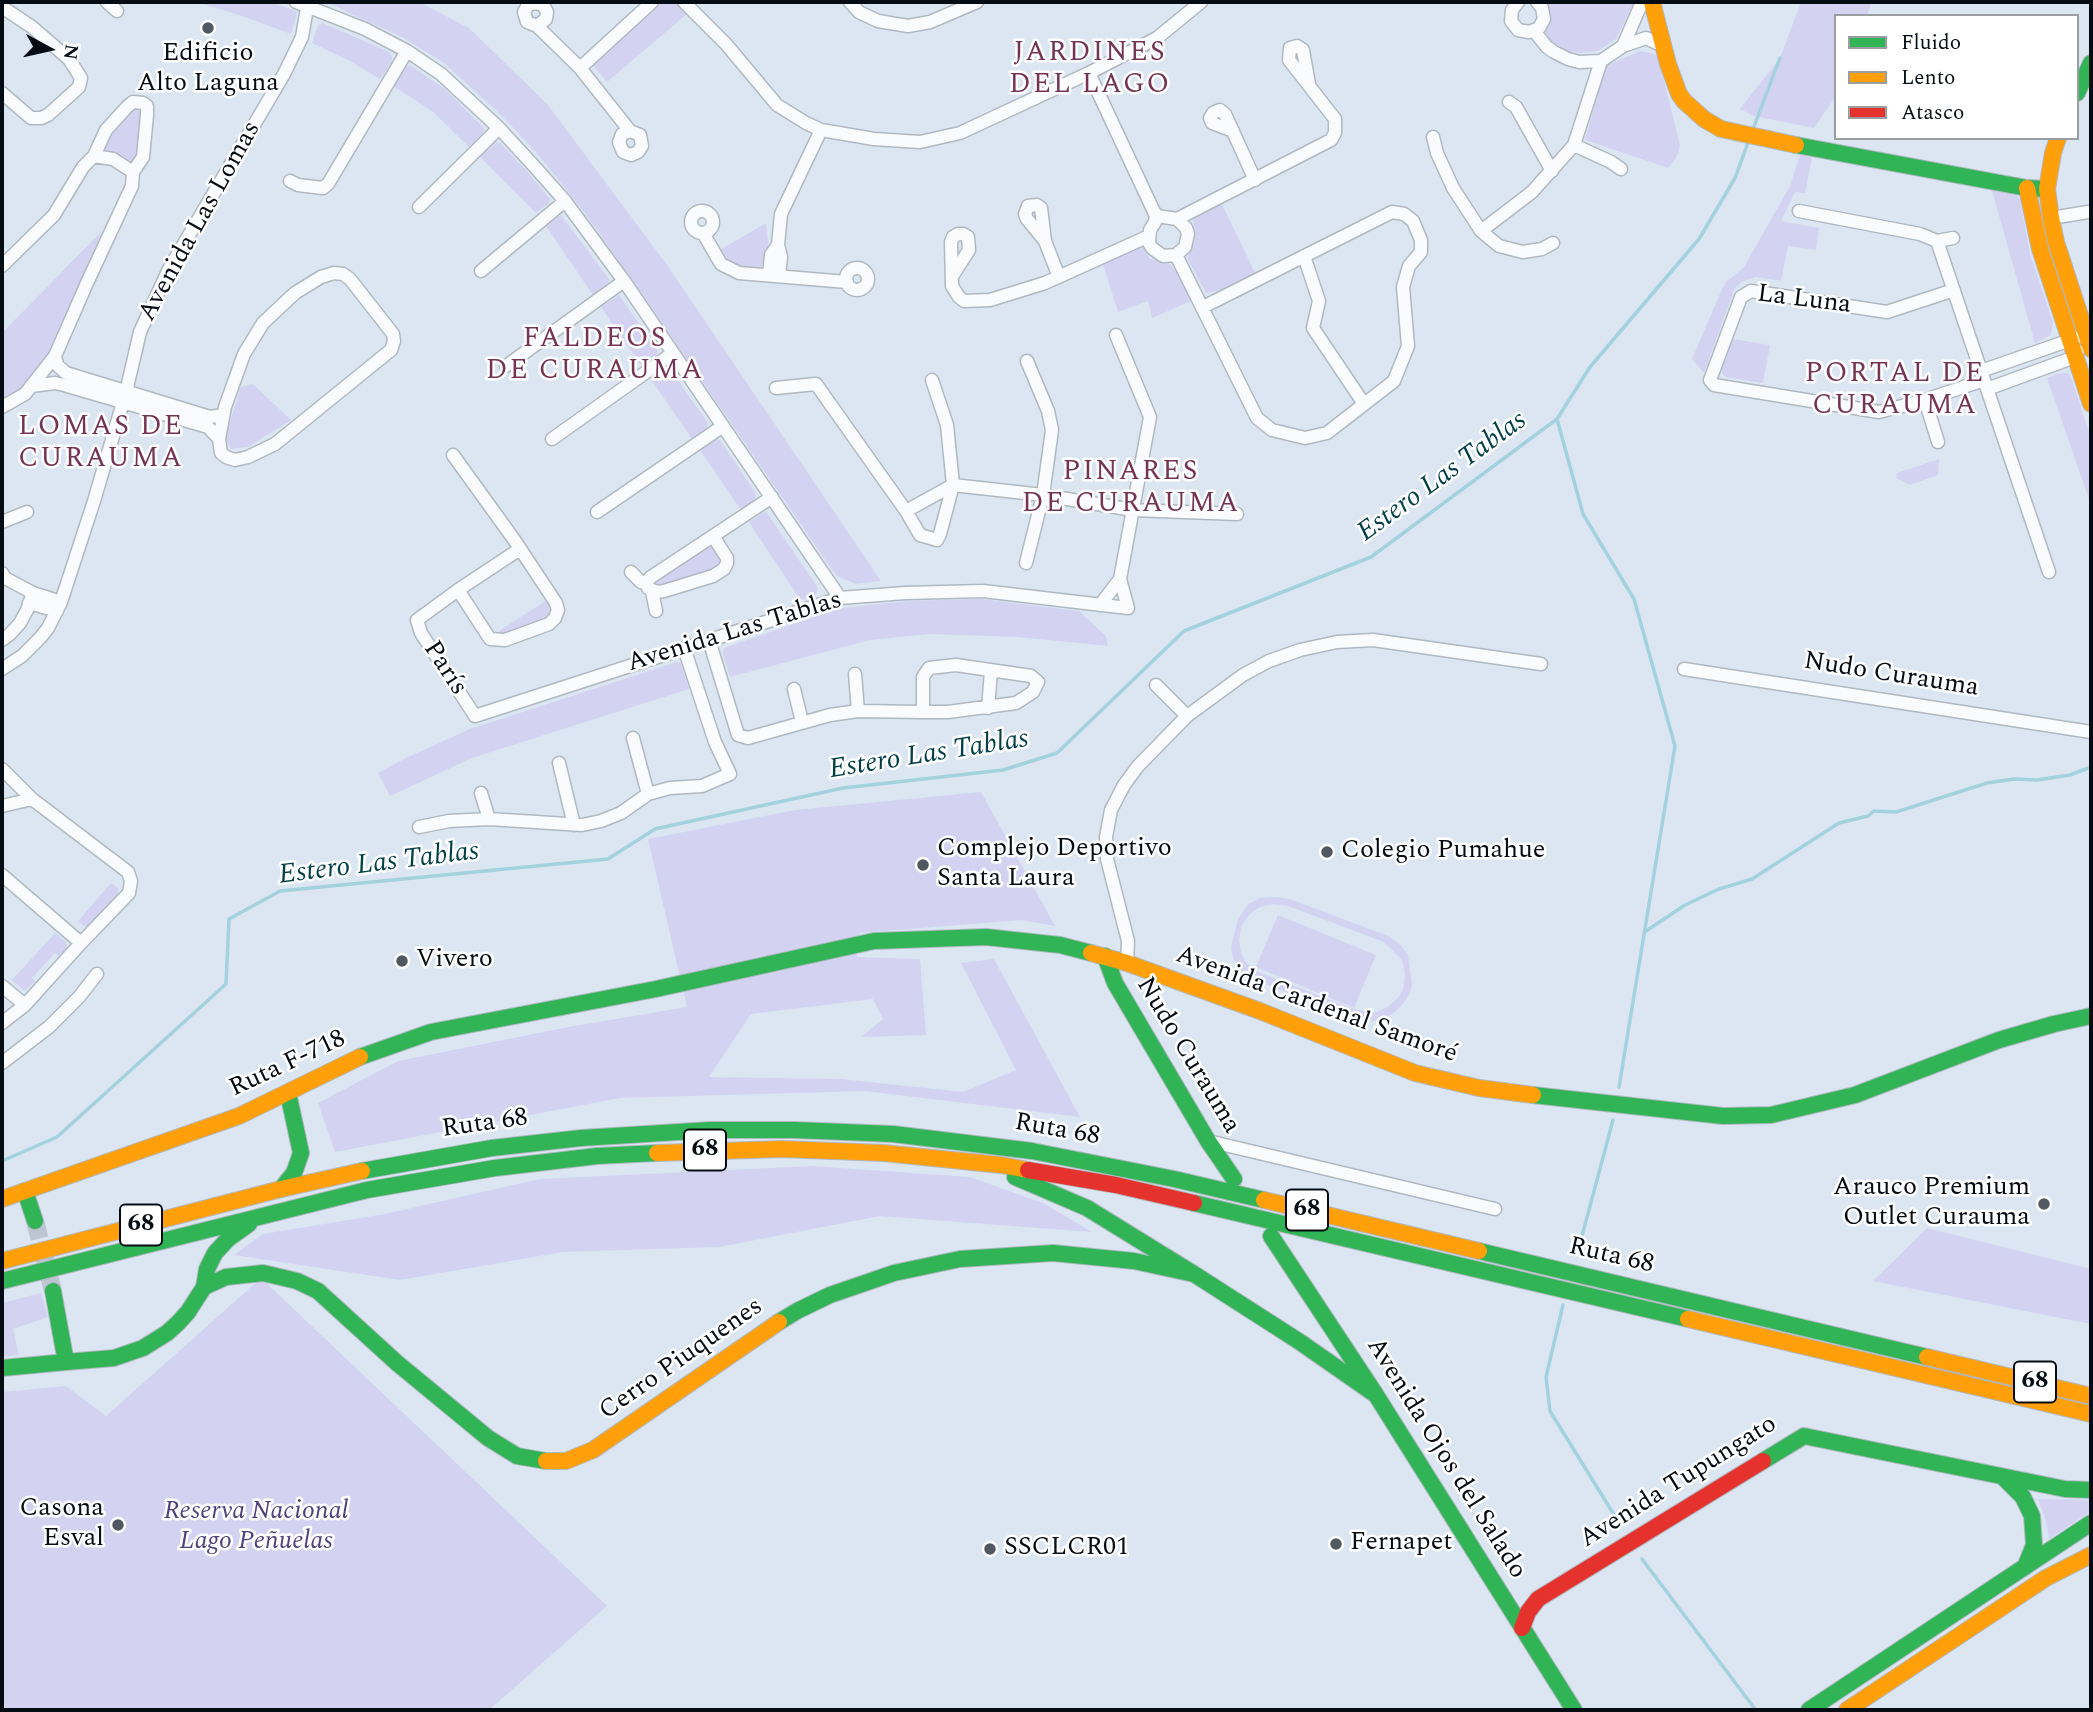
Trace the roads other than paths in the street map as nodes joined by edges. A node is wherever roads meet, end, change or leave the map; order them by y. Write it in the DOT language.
graph roads {
  1 [pos="652,2"];
  2 [pos="684,2"];
  3 [pos="850,2"];
  4 [pos="977,2"];
  5 [pos="1201,2"];
  6 [pos="1518,2"];
  7 [pos="1536,2"];
  8 [pos="304,3"];
  9 [pos="1647,5"];
  10 [pos="2,7"];
  11 [pos="1657,24"];
  12 [pos="537,26"];
  13 [pos="1534,31"];
  14 [pos="1646,38"];
  15 [pos="1623,46"];
  16 [pos="1663,46"];
  17 [pos="407,51"];
  18 [pos="1601,61"];
  19 [pos="2091,63"];
  20 [pos="580,68"];
  21 [pos="1088,73"];
  22 [pos="1309,84"];
  23 [pos="2079,89"];
  24 [pos="2,93"];
  25 [pos="1508,102"];
  26 [pos="499,128"];
  27 [pos="821,130"];
  28 [pos="630,131"];
  29 [pos="1233,131"];
  30 [pos="1433,137"];
  31 [pos="2057,140"];
  32 [pos="1574,145"];
  33 [pos="94,156"];
  34 [pos="1621,169"];
  35 [pos="1552,171"];
  36 [pos="133,172"];
  37 [pos="1255,180"];
  38 [pos="290,181"];
  39 [pos="2028,188"];
  40 [pos="2047,189"];
  41 [pos="565,201"];
  42 [pos="419,207"];
  43 [pos="1153,210"];
  44 [pos="1798,211"];
  45 [pos="2088,213"];
  46 [pos="2051,218"];
  47 [pos="1177,219"];
  48 [pos="1480,231"];
  49 [pos="703,233"];
  50 [pos="1149,236"];
  51 [pos="1953,238"];
  52 [pos="1045,241"];
  53 [pos="1937,241"];
  54 [pos="1553,243"];
  55 [pos="1175,255"];
  56 [pos="1304,256"];
  57 [pos="2,266"];
  58 [pos="481,271"];
  59 [pos="953,275"];
  60 [pos="774,276"];
  61 [pos="1059,277"];
  62 [pos="624,281"];
  63 [pos="847,282"];
  64 [pos="1954,290"];
  65 [pos="1203,307"];
  66 [pos="2085,312"];
  67 [pos="1116,335"];
  68 [pos="2070,340"];
  69 [pos="2089,342"];
  70 [pos="673,354"];
  71 [pos="55,356"];
  72 [pos="2021,357"];
  73 [pos="2075,357"];
  74 [pos="1027,361"];
  75 [pos="506,366"];
  76 [pos="2027,375"];
  77 [pos="932,380"];
  78 [pos="1984,380"];
  79 [pos="31,386"];
  80 [pos="93,388"];
  81 [pos="776,388"];
  82 [pos="124,397"];
  83 [pos="1925,400"];
  84 [pos="1364,404"];
  85 [pos="2091,404"];
  86 [pos="2,407"];
  87 [pos="177,413"];
  88 [pos="223,415"];
  89 [pos="723,426"];
  90 [pos="219,439"];
  91 [pos="552,439"];
  92 [pos="1938,442"];
  93 [pos="453,455"];
  94 [pos="953,485"];
  95 [pos="1043,495"];
  96 [pos="772,497"];
  97 [pos="906,510"];
  98 [pos="1133,510"];
  99 [pos="27,512"];
  100 [pos="597,512"];
  101 [pos="1237,514"];
  102 [pos="2,522"];
  103 [pos="713,536"];
  104 [pos="520,549"];
  105 [pos="1026,563"];
  106 [pos="631,572"];
  107 [pos="2049,572"];
  108 [pos="2,573"];
  109 [pos="1120,579"];
  110 [pos="649,587"];
  111 [pos="458,590"];
  112 [pos="31,598"];
  113 [pos="840,598"];
  114 [pos="1100,605"];
  115 [pos="59,607"];
  116 [pos="656,611"];
  117 [pos="2,640"];
  118 [pos="709,640"];
  119 [pos="684,648"];
  120 [pos="1541,664"];
  121 [pos="1684,668"];
  122 [pos="2,669"];
  123 [pos="991,671"];
  124 [pos="855,674"];
  125 [pos="1156,685"];
  126 [pos="794,689"];
  127 [pos="988,708"];
  128 [pos="858,711"];
  129 [pos="923,712"];
  130 [pos="475,716"];
  131 [pos="1187,716"];
  132 [pos="802,722"];
  133 [pos="2091,732"];
  134 [pos="633,738"];
  135 [pos="559,763"];
  136 [pos="2,769"];
  137 [pos="481,793"];
  138 [pos="648,794"];
  139 [pos="32,799"];
  140 [pos="2,806"];
  141 [pos="489,819"];
  142 [pos="574,825"];
  143 [pos="419,827"];
  144 [pos="2,875"];
  145 [pos="80,943"];
  146 [pos="1105,956"];
  147 [pos="1127,963"];
  148 [pos="97,974"];
  149 [pos="2,986"];
  150 [pos="601,998"];
  151 [pos="25,1005"];
  152 [pos="2091,1016"];
  153 [pos="2,1023"];
  154 [pos="2,1063"];
  155 [pos="288,1093"];
  156 [pos="1208,1141"];
  157 [pos="310,1160"];
  158 [pos="962,1160"];
  159 [pos="345,1175"];
  160 [pos="1234,1179"];
  161 [pos="281,1189"];
  162 [pos="25,1191"];
  163 [pos="2,1199"];
  164 [pos="1495,1209"];
  165 [pos="260,1216"];
  166 [pos="35,1221"];
  167 [pos="1271,1236"];
  168 [pos="2,1261"];
  169 [pos="1194,1274"];
  170 [pos="2,1282"];
  171 [pos="204,1287"];
  172 [pos="53,1291"];
  173 [pos="66,1362"];
  174 [pos="2,1368"];
  175 [pos="1376,1395"];
  176 [pos="2091,1396"];
  177 [pos="2091,1414"];
  178 [pos="2001,1476"];
  179 [pos="2091,1490"];
  180 [pos="2091,1523"];
  181 [pos="2091,1555"];
  182 [pos="2023,1569"];
  183 [pos="1522,1628"];
  184 [pos="1574,1710"];
  185 [pos="1809,1710"];
  186 [pos="1847,1710"];
  1 -- 20 [label="street"];
  2 -- 27 [label="street"];
  3 -- 4 [label="street"];
  5 -- 21 [label="street"];
  6 -- 13 [label="street"];
  7 -- 13 [label="street"];
  8 -- 17 [label="street"];
  8 -- 82 [label="street, Avenida Las Lomas"];
  9 -- 11 [label="main road"];
  9 -- 15 [label="street"];
  10 -- 24 [label="street"];
  11 -- 14 [label="street"];
  11 -- 16 [label="main road"];
  12 -- 20 [label="street"];
  13 -- 18 [label="street"];
  14 -- 15 [label="street"];
  14 -- 16 [label="street"];
  15 -- 18 [label="street"];
  16 -- 39 [label="main road"];
  17 -- 26 [label="street"];
  17 -- 38 [label="street"];
  18 -- 32 [label="street"];
  19 -- 23 [label="main road"];
  20 -- 28 [label="street"];
  21 -- 27 [label="street"];
  21 -- 43 [label="street"];
  22 -- 37 [label="street"];
  25 -- 35 [label="street"];
  26 -- 41 [label="street"];
  26 -- 42 [label="street"];
  27 -- 60 [label="street"];
  29 -- 37 [label="street"];
  30 -- 48 [label="street"];
  31 -- 40 [label="main road"];
  32 -- 34 [label="street"];
  32 -- 35 [label="street"];
  33 -- 36 [label="street"];
  33 -- 36 [label="street"];
  33 -- 57 [label="street"];
  35 -- 48 [label="street"];
  36 -- 71 [label="street"];
  37 -- 47 [label="street"];
  39 -- 40 [label="main road"];
  39 -- 68 [label="main road"];
  40 -- 46 [label="main road"];
  41 -- 58 [label="street"];
  41 -- 62 [label="street"];
  43 -- 47 [label="street"];
  43 -- 50 [label="street"];
  44 -- 53 [label="street"];
  45 -- 46 [label="street"];
  46 -- 66 [label="main road"];
  47 -- 55 [label="street"];
  48 -- 54 [label="street"];
  49 -- 60 [label="street"];
  50 -- 55 [label="street"];
  50 -- 61 [label="street"];
  51 -- 53 [label="street"];
  52 -- 61 [label="street"];
  53 -- 64 [label="street"];
  55 -- 65 [label="street"];
  56 -- 65 [label="street"];
  56 -- 84 [label="street"];
  56 -- 84 [label="street"];
  59 -- 61 [label="street"];
  60 -- 63 [label="street"];
  62 -- 70 [label="street"];
  62 -- 75 [label="street"];
  64 -- 78 [label="street"];
  64 -- 83 [label="street, La Luna"];
  65 -- 84 [label="street"];
  66 -- 69 [label="main road"];
  67 -- 98 [label="street"];
  68 -- 69 [label="street"];
  68 -- 72 [label="street"];
  68 -- 73 [label="main road"];
  69 -- 73 [label="street"];
  70 -- 89 [label="street"];
  70 -- 91 [label="street"];
  71 -- 79 [label="street"];
  71 -- 80 [label="street"];
  72 -- 76 [label="street"];
  72 -- 78 [label="street"];
  73 -- 76 [label="street"];
  73 -- 85 [label="main road"];
  74 -- 95 [label="street"];
  76 -- 78 [label="street"];
  77 -- 94 [label="street"];
  78 -- 83 [label="street"];
  78 -- 107 [label="street"];
  79 -- 80 [label="street"];
  79 -- 86 [label="street"];
  80 -- 82 [label="street"];
  81 -- 97 [label="street"];
  82 -- 87 [label="street"];
  82 -- 115 [label="street, Avenida Las Lomas"];
  83 -- 92 [label="street"];
  87 -- 88 [label="street"];
  87 -- 90 [label="street"];
  88 -- 90 [label="street"];
  88 -- 90 [label="street"];
  89 -- 96 [label="street"];
  89 -- 100 [label="street"];
  93 -- 104 [label="street"];
  94 -- 95 [label="street"];
  94 -- 97 [label="street"];
  94 -- 97 [label="street"];
  95 -- 98 [label="street"];
  95 -- 105 [label="street"];
  96 -- 103 [label="street"];
  96 -- 113 [label="street"];
  98 -- 101 [label="street"];
  98 -- 109 [label="street"];
  99 -- 102 [label="street"];
  103 -- 110 [label="street"];
  103 -- 110 [label="street"];
  104 -- 111 [label="street"];
  104 -- 111 [label="street"];
  106 -- 110 [label="street"];
  108 -- 112 [label="street"];
  109 -- 114 [label="street"];
  109 -- 114 [label="street, Avenida Las Tablas"];
  110 -- 116 [label="street"];
  111 -- 130 [label="street, París"];
  112 -- 115 [label="street"];
  112 -- 117 [label="street"];
  113 -- 114 [label="street, Avenida Las Tablas"];
  113 -- 118 [label="street, Avenida Las Tablas"];
  115 -- 122 [label="street, Avenida Las Lomas"];
  118 -- 119 [label="street, Avenida Las Tablas"];
  118 -- 132 [label="street"];
  119 -- 130 [label="street, Avenida Las Tablas"];
  119 -- 138 [label="street"];
  120 -- 131 [label="street, Nudo Curauma"];
  121 -- 133 [label="street, Nudo Curauma"];
  123 -- 127 [label="street"];
  123 -- 127 [label="street"];
  123 -- 129 [label="street"];
  124 -- 128 [label="street"];
  125 -- 131 [label="street"];
  126 -- 132 [label="street"];
  127 -- 129 [label="street"];
  128 -- 129 [label="street"];
  128 -- 132 [label="street"];
  131 -- 147 [label="street, Nudo Curauma"];
  134 -- 138 [label="street"];
  135 -- 142 [label="street"];
  136 -- 139 [label="street"];
  137 -- 141 [label="street"];
  138 -- 142 [label="street"];
  139 -- 140 [label="street"];
  139 -- 145 [label="street"];
  141 -- 142 [label="street"];
  141 -- 143 [label="street"];
  144 -- 145 [label="street"];
  145 -- 151 [label="street"];
  146 -- 147 [label="main road, Avenida Cardenal Samoré"];
  146 -- 150 [label="main road, Avenida Cardenal Samoré"];
  146 -- 156 [label="main road, Nudo Curauma"];
  147 -- 152 [label="main road, Avenida Cardenal Samoré"];
  148 -- 154 [label="street"];
  149 -- 151 [label="street"];
  150 -- 155 [label="main road, Ruta F-718"];
  151 -- 153 [label="street"];
  155 -- 157 [label="main road"];
  155 -- 162 [label="main road, Ruta F-718"];
  156 -- 160 [label="main road, Nudo Curauma"];
  156 -- 164 [label="street"];
  157 -- 159 [label="main road"];
  157 -- 161 [label="main road"];
  158 -- 165 [label="main road, Ruta 68 / 68"];
  158 -- 169 [label="main road"];
  158 -- 177 [label="main road, Ruta 68 / 68"];
  159 -- 161 [label="main road, Ruta 68 / 68"];
  159 -- 176 [label="main road, Ruta 68 / 68"];
  161 -- 168 [label="main road, Ruta 68 / 68"];
  162 -- 163 [label="main road, Ruta F-718"];
  162 -- 166 [label="main road"];
  165 -- 170 [label="main road, Ruta 68 / 68"];
  165 -- 171 [label="main road"];
  167 -- 175 [label="main road, Avenida Ojos del Salado"];
  169 -- 171 [label="main road, Cerro Piuquenes"];
  169 -- 175 [label="main road, Cerro Piuquenes"];
  171 -- 173 [label="main road"];
  172 -- 173 [label="main road"];
  173 -- 174 [label="main road"];
  175 -- 183 [label="main road, Avenida Ojos del Salado"];
  178 -- 179 [label="main road, Avenida Tupungato"];
  178 -- 182 [label="main road"];
  178 -- 183 [label="main road, Avenida Tupungato"];
  180 -- 182 [label="main road"];
  181 -- 186 [label="main road"];
  182 -- 185 [label="main road"];
  183 -- 184 [label="main road, Avenida Ojos del Salado"];
}
